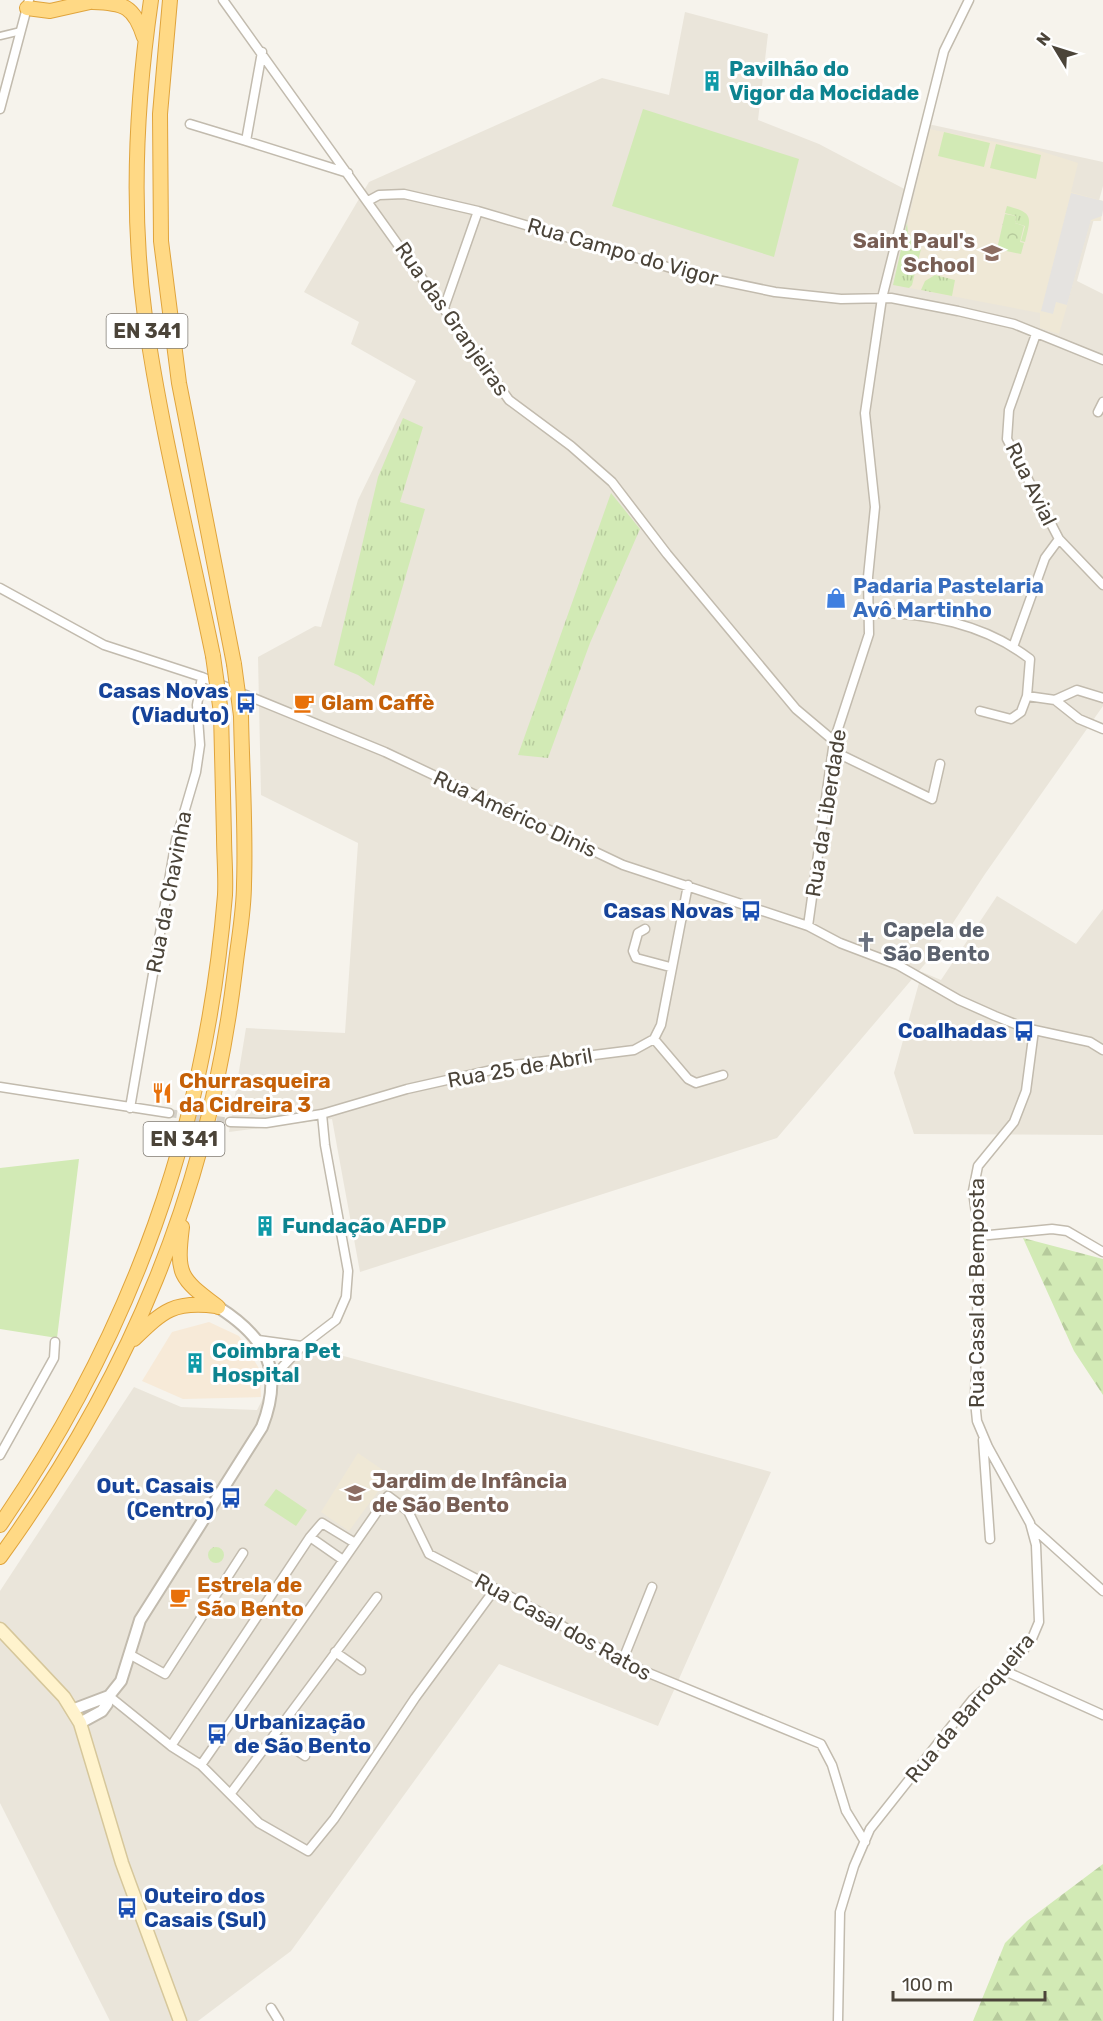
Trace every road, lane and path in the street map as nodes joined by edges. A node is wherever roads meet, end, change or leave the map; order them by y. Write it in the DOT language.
graph roads {
  1 [pos="151,0"];
  2 [pos="170,0"];
  3 [pos="223,0"];
  4 [pos="969,0"];
  5 [pos="96,1"];
  6 [pos="28,4"];
  7 [pos="21,31"];
  8 [pos="0,36"];
  9 [pos="146,43"];
  10 [pos="262,52"];
  11 [pos="0,109"];
  12 [pos="190,124"];
  13 [pos="246,141"];
  14 [pos="348,173"];
  15 [pos="368,201"];
  16 [pos="478,211"];
  17 [pos="882,298"];
  18 [pos="444,308"];
  19 [pos="1036,334"];
  20 [pos="1103,360"];
  21 [pos="1103,402"];
  22 [pos="1098,412"];
  23 [pos="1059,539"];
  24 [pos="1103,585"];
  25 [pos="0,588"];
  26 [pos="869,613"];
  27 [pos="1013,646"];
  28 [pos="202,677"];
  29 [pos="1027,696"];
  30 [pos="1103,698"];
  31 [pos="1055,700"];
  32 [pos="980,711"];
  33 [pos="1103,729"];
  34 [pos="834,741"];
  35 [pos="833,751"];
  36 [pos="940,764"];
  37 [pos="688,885"];
  38 [pos="808,926"];
  39 [pos="645,929"];
  40 [pos="670,967"];
  41 [pos="1034,1030"];
  42 [pos="654,1039"];
  43 [pos="1103,1050"];
  44 [pos="723,1075"];
  45 [pos="0,1087"];
  46 [pos="130,1108"];
  47 [pos="169,1113"];
  48 [pos="322,1114"];
  49 [pos="230,1122"];
  50 [pos="184,1205"];
  51 [pos="979,1236"];
  52 [pos="1103,1252"];
  53 [pos="218,1306"];
  54 [pos="258,1340"];
  55 [pos="55,1342"];
  56 [pos="280,1344"];
  57 [pos="128,1345"];
  58 [pos="302,1346"];
  59 [pos="287,1361"];
  60 [pos="272,1378"];
  61 [pos="982,1433"];
  62 [pos="0,1455"];
  63 [pos="0,1525"];
  64 [pos="1030,1525"];
  65 [pos="310,1537"];
  66 [pos="990,1539"];
  67 [pos="355,1543"];
  68 [pos="243,1553"];
  69 [pos="0,1557"];
  70 [pos="343,1560"];
  71 [pos="652,1587"];
  72 [pos="1102,1588"];
  73 [pos="495,1589"];
  74 [pos="377,1597"];
  75 [pos="0,1629"];
  76 [pos="335,1652"];
  77 [pos="129,1654"];
  78 [pos="622,1662"];
  79 [pos="361,1670"];
  80 [pos="1005,1671"];
  81 [pos="109,1696"];
  82 [pos="72,1710"];
  83 [pos="1103,1715"];
  84 [pos="80,1723"];
  85 [pos="274,1734"];
  86 [pos="171,1746"];
  87 [pos="305,1756"];
  88 [pos="201,1765"];
  89 [pos="231,1793"];
  90 [pos="865,1842"];
  91 [pos="272,2008"];
  92 [pos="180,2021"];
  93 [pos="279,2021"];
  94 [pos="838,2021"];
  1 -- 9 [label="highway, EN 341"];
  2 -- 50 [label="highway, EN 341, bridge"];
  3 -- 10 [label="street, Rua das Granjeiras"];
  4 -- 17 [label="street, Rua da Liberdade"];
  5 -- 6 [label="highway"];
  5 -- 9 [label="highway"];
  6 -- 7 [label="street"];
  7 -- 8 [label="street"];
  7 -- 11 [label="street"];
  9 -- 63 [label="highway, EN 341, bridge"];
  10 -- 13 [label="street"];
  10 -- 14 [label="street, Rua das Granjeiras"];
  12 -- 13 [label="street"];
  13 -- 14 [label="street"];
  14 -- 15 [label="street, Rua das Granjeiras"];
  15 -- 16 [label="street, Rua Campo do Vigor"];
  15 -- 18 [label="street, Rua das Granjeiras"];
  16 -- 17 [label="street, Rua Campo do Vigor"];
  16 -- 18 [label="street"];
  17 -- 19 [label="street, Rua Campo do Vigor"];
  17 -- 26 [label="street, Rua da Liberdade"];
  18 -- 34 [label="street, Rua das Granjeiras"];
  19 -- 20 [label="street, Rua Campo do Vigor"];
  19 -- 23 [label="street, Rua Avial"];
  21 -- 22 [label="street"];
  23 -- 24 [label="street, Rua Avial"];
  23 -- 27 [label="street"];
  25 -- 28 [label="street, Rua Américo Dinis"];
  26 -- 27 [label="street"];
  26 -- 34 [label="street, Rua da Liberdade"];
  27 -- 29 [label="street"];
  28 -- 37 [label="street, Rua Américo Dinis"];
  28 -- 46 [label="street, Rua da Chavinha"];
  29 -- 31 [label="street"];
  29 -- 32 [label="street"];
  30 -- 31 [label="street"];
  31 -- 33 [label="street"];
  34 -- 35 [label="street, Rua da Liberdade"];
  35 -- 36 [label="street"];
  35 -- 38 [label="street, Rua da Liberdade"];
  37 -- 38 [label="street, Rua Américo Dinis"];
  37 -- 40 [label="street"];
  38 -- 41 [label="street, Rua Américo Dinis"];
  39 -- 40 [label="street"];
  40 -- 42 [label="street"];
  41 -- 43 [label="street, Rua Américo Dinis"];
  41 -- 51 [label="street, Rua Casal da Bemposta"];
  42 -- 44 [label="street"];
  42 -- 48 [label="street, Rua 25 de Abril"];
  45 -- 46 [label="street"];
  46 -- 47 [label="street"];
  48 -- 49 [label="street, Rua 25 de Abril"];
  48 -- 58 [label="street"];
  50 -- 53 [label="highway"];
  50 -- 57 [label="highway, EN 341"];
  51 -- 52 [label="street"];
  51 -- 61 [label="street, Rua Casal da Bemposta"];
  53 -- 54 [label="street"];
  53 -- 57 [label="highway"];
  54 -- 56 [label="street"];
  54 -- 60 [label="street"];
  55 -- 62 [label="street"];
  56 -- 58 [label="street"];
  56 -- 59 [label="street"];
  57 -- 69 [label="highway, EN 341"];
  58 -- 59 [label="street"];
  59 -- 60 [label="street"];
  60 -- 77 [label="street"];
  61 -- 64 [label="street, Rua Casal da Bemposta"];
  61 -- 66 [label="street"];
  64 -- 72 [label="street"];
  64 -- 80 [label="street, Rua da Barroqueira"];
  65 -- 67 [label="street"];
  65 -- 70 [label="street"];
  65 -- 86 [label="street"];
  67 -- 70 [label="street"];
  67 -- 73 [label="street, Rua Casal dos Ratos"];
  68 -- 77 [label="street"];
  70 -- 88 [label="street"];
  71 -- 78 [label="street"];
  73 -- 78 [label="street, Rua Casal dos Ratos"];
  73 -- 89 [label="street"];
  74 -- 76 [label="street"];
  75 -- 82 [label="main road"];
  76 -- 79 [label="street"];
  76 -- 85 [label="street"];
  77 -- 81 [label="street"];
  78 -- 90 [label="street, Rua Casal dos Ratos"];
  80 -- 83 [label="street"];
  80 -- 90 [label="street, Rua da Barroqueira"];
  81 -- 82 [label="street"];
  81 -- 84 [label="street"];
  81 -- 86 [label="street"];
  82 -- 84 [label="main road"];
  84 -- 92 [label="main road"];
  85 -- 87 [label="street"];
  85 -- 89 [label="street"];
  86 -- 88 [label="street"];
  88 -- 89 [label="street"];
  90 -- 94 [label="street, Rua da Barroqueira"];
  91 -- 93 [label="street"];
}
